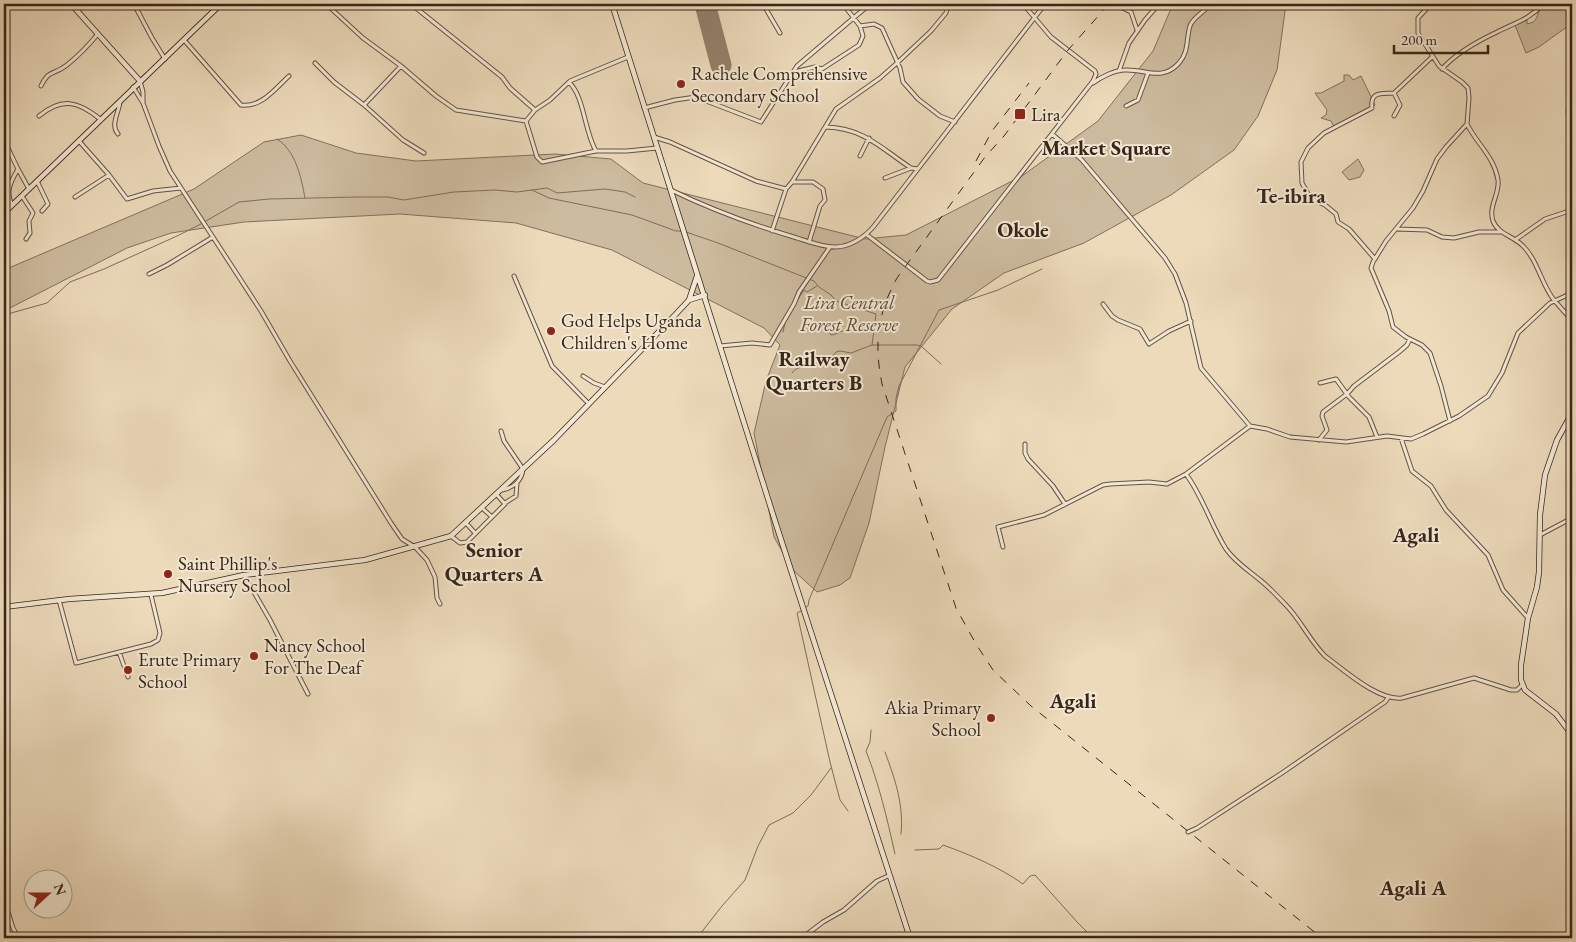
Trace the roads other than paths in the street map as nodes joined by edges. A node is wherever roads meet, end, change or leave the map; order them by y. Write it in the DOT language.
graph roads {
  1 [pos="71,4"];
  2 [pos="134,4"];
  3 [pos="221,4"];
  4 [pos="326,4"];
  5 [pos="411,4"];
  6 [pos="612,4"];
  7 [pos="763,4"];
  8 [pos="843,4"];
  9 [pos="870,4"];
  10 [pos="946,4"];
  11 [pos="1023,4"];
  12 [pos="1045,4"];
  13 [pos="1114,4"];
  14 [pos="1159,4"];
  15 [pos="1431,4"];
  16 [pos="1543,4"];
  17 [pos="1206,5"];
  18 [pos="1034,17"];
  19 [pos="852,18"];
  20 [pos="860,26"];
  21 [pos="1137,30"];
  22 [pos="780,33"];
  23 [pos="98,35"];
  24 [pos="184,40"];
  25 [pos="628,57"];
  26 [pos="1432,57"];
  27 [pos="165,59"];
  28 [pos="315,63"];
  29 [pos="898,63"];
  30 [pos="401,66"];
  31 [pos="1442,69"];
  32 [pos="1119,71"];
  33 [pos="793,72"];
  34 [pos="1148,73"];
  35 [pos="289,76"];
  36 [pos="140,81"];
  37 [pos="569,82"];
  38 [pos="1091,84"];
  39 [pos="41,86"];
  40 [pos="133,87"];
  41 [pos="1394,93"];
  42 [pos="120,100"];
  43 [pos="1134,102"];
  44 [pos="143,104"];
  45 [pos="364,105"];
  46 [pos="1126,106"];
  47 [pos="644,108"];
  48 [pos="534,110"];
  49 [pos="1132,110"];
  50 [pos="1568,112"];
  51 [pos="39,116"];
  52 [pos="1394,116"];
  53 [pos="100,119"];
  54 [pos="1572,119"];
  55 [pos="526,121"];
  56 [pos="955,122"];
  57 [pos="1467,124"];
  58 [pos="826,127"];
  59 [pos="118,134"];
  60 [pos="1052,134"];
  61 [pos="654,137"];
  62 [pos="869,138"];
  63 [pos="4,140"];
  64 [pos="79,141"];
  65 [pos="657,148"];
  66 [pos="596,151"];
  67 [pos="424,153"];
  68 [pos="860,156"];
  69 [pos="911,168"];
  70 [pos="18,169"];
  71 [pos="918,169"];
  72 [pos="109,175"];
  73 [pos="885,178"];
  74 [pos="37,181"];
  75 [pos="792,182"];
  76 [pos="181,188"];
  77 [pos="29,189"];
  78 [pos="670,189"];
  79 [pos="786,189"];
  80 [pos="4,194"];
  81 [pos="9,195"];
  82 [pos="22,196"];
  83 [pos="74,197"];
  84 [pos="12,205"];
  85 [pos="1572,210"];
  86 [pos="42,211"];
  87 [pos="4,213"];
  88 [pos="1396,229"];
  89 [pos="772,231"];
  90 [pos="1501,232"];
  91 [pos="867,235"];
  92 [pos="213,237"];
  93 [pos="26,239"];
  94 [pos="1515,240"];
  95 [pos="809,242"];
  96 [pos="830,247"];
  97 [pos="1375,259"];
  98 [pos="149,274"];
  99 [pos="698,275"];
  100 [pos="514,276"];
  101 [pos="1572,293"];
  102 [pos="705,295"];
  103 [pos="689,300"];
  104 [pos="1555,301"];
  105 [pos="1104,304"];
  106 [pos="1572,320"];
  107 [pos="1191,321"];
  108 [pos="1410,340"];
  109 [pos="720,346"];
  110 [pos="583,376"];
  111 [pos="1320,383"];
  112 [pos="606,387"];
  113 [pos="1347,394"];
  114 [pos="589,404"];
  115 [pos="1572,413"];
  116 [pos="1450,421"];
  117 [pos="1250,426"];
  118 [pos="501,431"];
  119 [pos="1377,437"];
  120 [pos="1401,438"];
  121 [pos="1318,440"];
  122 [pos="1025,444"];
  123 [pos="523,469"];
  124 [pos="1186,474"];
  125 [pos="517,483"];
  126 [pos="502,490"];
  127 [pos="496,495"];
  128 [pos="505,503"];
  129 [pos="1065,504"];
  130 [pos="482,508"];
  131 [pos="492,517"];
  132 [pos="1572,518"];
  133 [pos="466,523"];
  134 [pos="475,533"];
  135 [pos="1540,535"];
  136 [pos="451,536"];
  137 [pos="402,539"];
  138 [pos="415,547"];
  139 [pos="1003,547"];
  140 [pos="401,551"];
  141 [pos="244,575"];
  142 [pos="151,595"];
  143 [pos="58,599"];
  144 [pos="440,604"];
  145 [pos="4,606"];
  146 [pos="1528,618"];
  147 [pos="119,652"];
  148 [pos="128,677"];
  149 [pos="1522,685"];
  150 [pos="308,694"];
  151 [pos="1388,698"];
  152 [pos="1572,735"];
  153 [pos="1188,832"];
  154 [pos="888,876"];
  155 [pos="4,904"];
  156 [pos="20,938"];
  157 [pos="802,938"];
  158 [pos="910,938"];
  1 -- 23 [label="street"];
  2 -- 27 [label="street"];
  3 -- 24 [label="street"];
  4 -- 30 [label="street"];
  5 -- 48 [label="street"];
  6 -- 25 [label="street"];
  7 -- 22 [label="street"];
  8 -- 19 [label="street"];
  9 -- 19 [label="street"];
  10 -- 29 [label="street"];
  11 -- 18 [label="street"];
  12 -- 18 [label="street"];
  13 -- 21 [label="street"];
  14 -- 21 [label="street"];
  15 -- 26 [label="street"];
  16 -- 31 [label="street"];
  17 -- 34 [label="street"];
  18 -- 38 [label="street"];
  18 -- 56 [label="street"];
  19 -- 20 [label="street"];
  19 -- 33 [label="street"];
  20 -- 29 [label="street"];
  20 -- 33 [label="street"];
  21 -- 32 [label="street"];
  23 -- 36 [label="street"];
  23 -- 39 [label="street"];
  24 -- 27 [label="street"];
  24 -- 35 [label="street"];
  25 -- 37 [label="street"];
  25 -- 47 [label="street"];
  26 -- 31 [label="street"];
  26 -- 41 [label="street"];
  27 -- 36 [label="street"];
  28 -- 45 [label="street"];
  29 -- 56 [label="street"];
  29 -- 58 [label="street"];
  30 -- 45 [label="street"];
  30 -- 55 [label="street"];
  31 -- 57 [label="street"];
  32 -- 34 [label="street"];
  32 -- 38 [label="street"];
  33 -- 47 [label="street"];
  34 -- 43 [label="street"];
  36 -- 40 [label="street"];
  36 -- 44 [label="street"];
  37 -- 48 [label="street"];
  37 -- 66 [label="street"];
  38 -- 60 [label="street"];
  40 -- 42 [label="street"];
  40 -- 44 [label="street"];
  41 -- 52 [label="street"];
  41 -- 97 [label="street"];
  42 -- 53 [label="street"];
  42 -- 59 [label="street"];
  43 -- 46 [label="street"];
  43 -- 49 [label="street"];
  44 -- 76 [label="street"];
  45 -- 67 [label="street"];
  47 -- 61 [label="street"];
  48 -- 55 [label="street"];
  50 -- 54 [label="street"];
  51 -- 53 [label="street"];
  53 -- 64 [label="street"];
  55 -- 66 [label="street"];
  56 -- 71 [label="street"];
  57 -- 88 [label="street"];
  57 -- 90 [label="street"];
  58 -- 62 [label="street"];
  58 -- 75 [label="street"];
  60 -- 91 [label="street"];
  60 -- 107 [label="street"];
  61 -- 65 [label="street"];
  61 -- 79 [label="street"];
  62 -- 68 [label="street"];
  62 -- 69 [label="street"];
  63 -- 70 [label="street"];
  64 -- 72 [label="street"];
  64 -- 74 [label="street"];
  65 -- 66 [label="street"];
  65 -- 78 [label="street"];
  69 -- 71 [label="street"];
  69 -- 73 [label="street"];
  70 -- 77 [label="street"];
  70 -- 81 [label="street"];
  71 -- 91 [label="street"];
  72 -- 76 [label="street"];
  72 -- 83 [label="street"];
  74 -- 77 [label="street"];
  74 -- 86 [label="street"];
  75 -- 79 [label="street"];
  75 -- 95 [label="street"];
  76 -- 92 [label="street"];
  77 -- 82 [label="street"];
  78 -- 89 [label="street"];
  78 -- 99 [label="street"];
  79 -- 89 [label="street"];
  80 -- 81 [label="street"];
  81 -- 84 [label="street"];
  82 -- 84 [label="street"];
  82 -- 93 [label="street"];
  84 -- 87 [label="street"];
  85 -- 94 [label="street"];
  88 -- 90 [label="street"];
  88 -- 97 [label="street"];
  89 -- 95 [label="street"];
  90 -- 94 [label="street"];
  91 -- 96 [label="street"];
  92 -- 98 [label="street"];
  92 -- 137 [label="street"];
  94 -- 104 [label="street"];
  95 -- 96 [label="street"];
  96 -- 109 [label="street"];
  97 -- 108 [label="street"];
  99 -- 102 [label="street"];
  99 -- 103 [label="street"];
  100 -- 114 [label="street"];
  101 -- 104 [label="street"];
  102 -- 103 [label="street"];
  102 -- 109 [label="street"];
  103 -- 112 [label="street"];
  104 -- 106 [label="street"];
  104 -- 116 [label="street"];
  105 -- 107 [label="street"];
  107 -- 117 [label="street"];
  108 -- 113 [label="street"];
  108 -- 116 [label="street"];
  109 -- 154 [label="street"];
  110 -- 112 [label="street"];
  111 -- 113 [label="street"];
  112 -- 114 [label="street"];
  113 -- 119 [label="street"];
  113 -- 121 [label="street"];
  114 -- 123 [label="street"];
  115 -- 135 [label="street"];
  116 -- 120 [label="street"];
  117 -- 121 [label="street"];
  117 -- 124 [label="street"];
  118 -- 123 [label="street"];
  119 -- 120 [label="street"];
  119 -- 121 [label="street"];
  120 -- 146 [label="street"];
  122 -- 129 [label="street"];
  123 -- 125 [label="street"];
  123 -- 126 [label="street"];
  124 -- 129 [label="street"];
  124 -- 151 [label="street"];
  125 -- 126 [label="street"];
  125 -- 128 [label="street"];
  126 -- 127 [label="street"];
  127 -- 128 [label="street"];
  127 -- 130 [label="street"];
  128 -- 131 [label="street"];
  129 -- 139 [label="street"];
  130 -- 131 [label="street"];
  130 -- 133 [label="street"];
  131 -- 134 [label="street"];
  132 -- 135 [label="street"];
  133 -- 134 [label="street"];
  133 -- 136 [label="street"];
  134 -- 136 [label="street"];
  135 -- 146 [label="street"];
  136 -- 138 [label="street"];
  137 -- 138 [label="street"];
  137 -- 140 [label="street"];
  138 -- 140 [label="street"];
  138 -- 144 [label="street"];
  140 -- 141 [label="street"];
  141 -- 142 [label="street"];
  141 -- 150 [label="street"];
  142 -- 143 [label="street"];
  142 -- 147 [label="street"];
  143 -- 145 [label="street"];
  143 -- 147 [label="street"];
  146 -- 149 [label="street"];
  147 -- 148 [label="street"];
  149 -- 151 [label="street"];
  149 -- 152 [label="street"];
  151 -- 153 [label="street"];
  154 -- 157 [label="street"];
  154 -- 158 [label="street"];
  155 -- 156 [label="street"];
}
